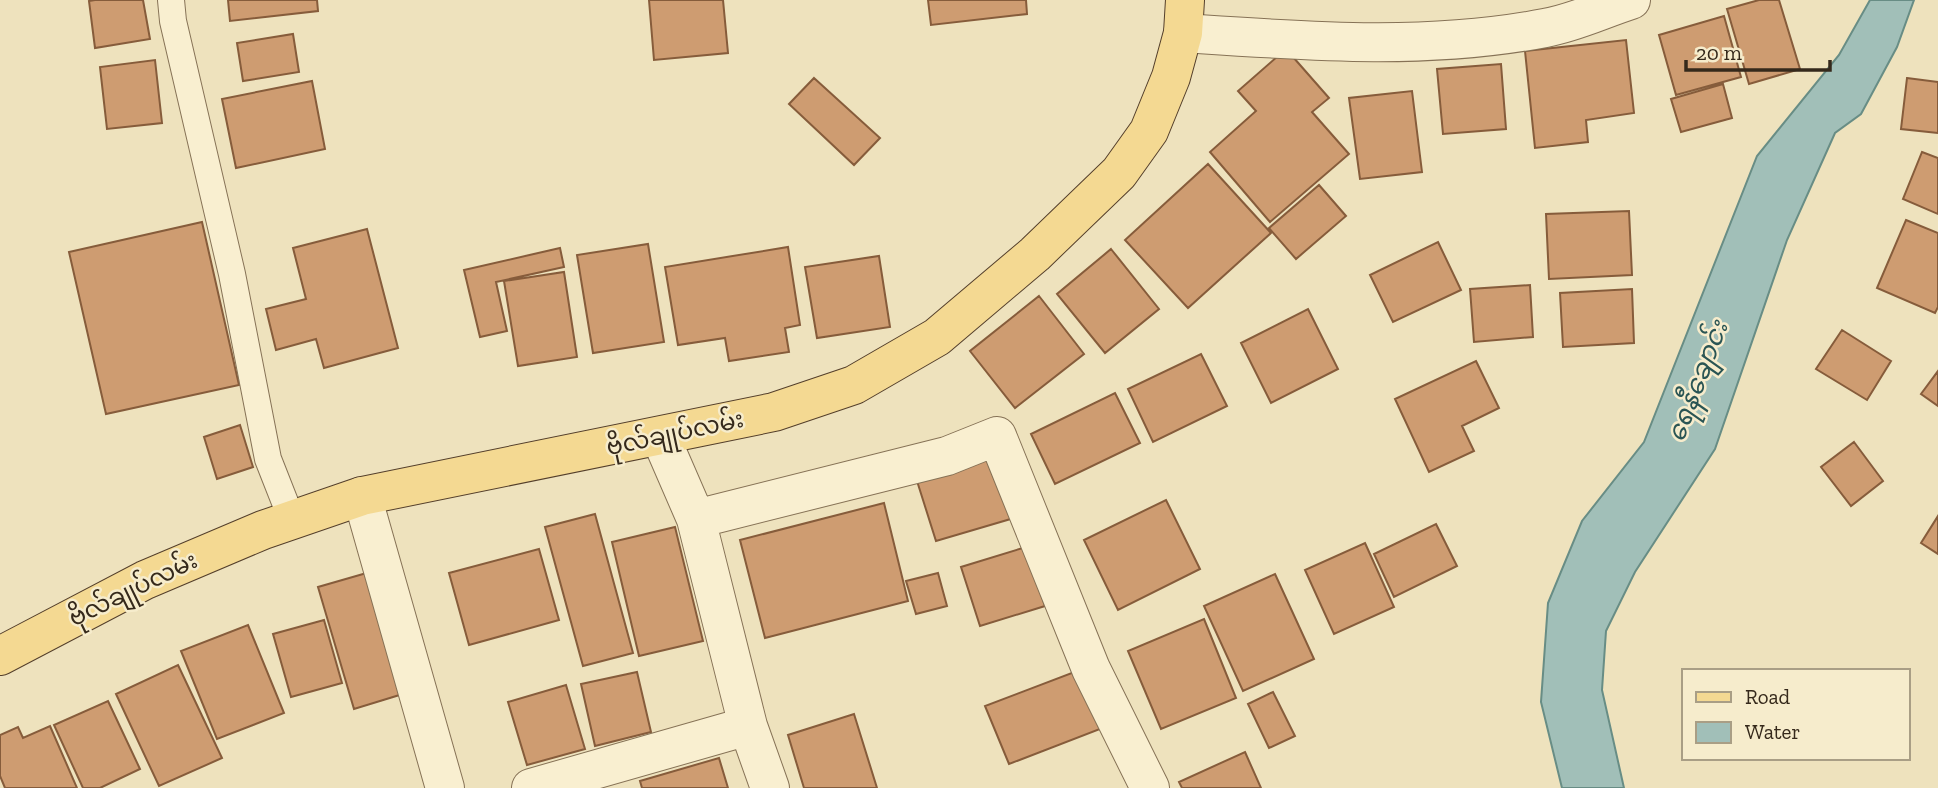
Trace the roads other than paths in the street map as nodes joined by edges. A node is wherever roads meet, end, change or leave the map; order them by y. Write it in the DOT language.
graph roads {
  1 [pos="171,0"];
  2 [pos="1631,0"];
  3 [pos="1184,16"];
  4 [pos="660,436"];
  5 [pos="362,496"];
  6 [pos="696,519"];
  7 [pos="292,520"];
  8 [pos="0,656"];
  9 [pos="748,726"];
  10 [pos="445,788"];
  11 [pos="531,788"];
  12 [pos="770,788"];
  13 [pos="1150,788"];
  1 -- 7 [label="lane"];
  2 -- 3 [label="street"];
  3 -- 4 [label="main road, ဗိုလ်‌ချုပ်‌လမ်း"];
  4 -- 5 [label="main road, ဗိုလ်‌ချုပ်‌လမ်း"];
  4 -- 6 [label="street"];
  5 -- 7 [label="main road, ဗိုလ်‌ချုပ်‌လမ်း"];
  5 -- 10 [label="street"];
  6 -- 9 [label="street"];
  6 -- 13 [label="street"];
  7 -- 8 [label="main road, ဗိုလ်‌ချုပ်‌လမ်း"];
  9 -- 11 [label="street"];
  9 -- 12 [label="street"];
}
